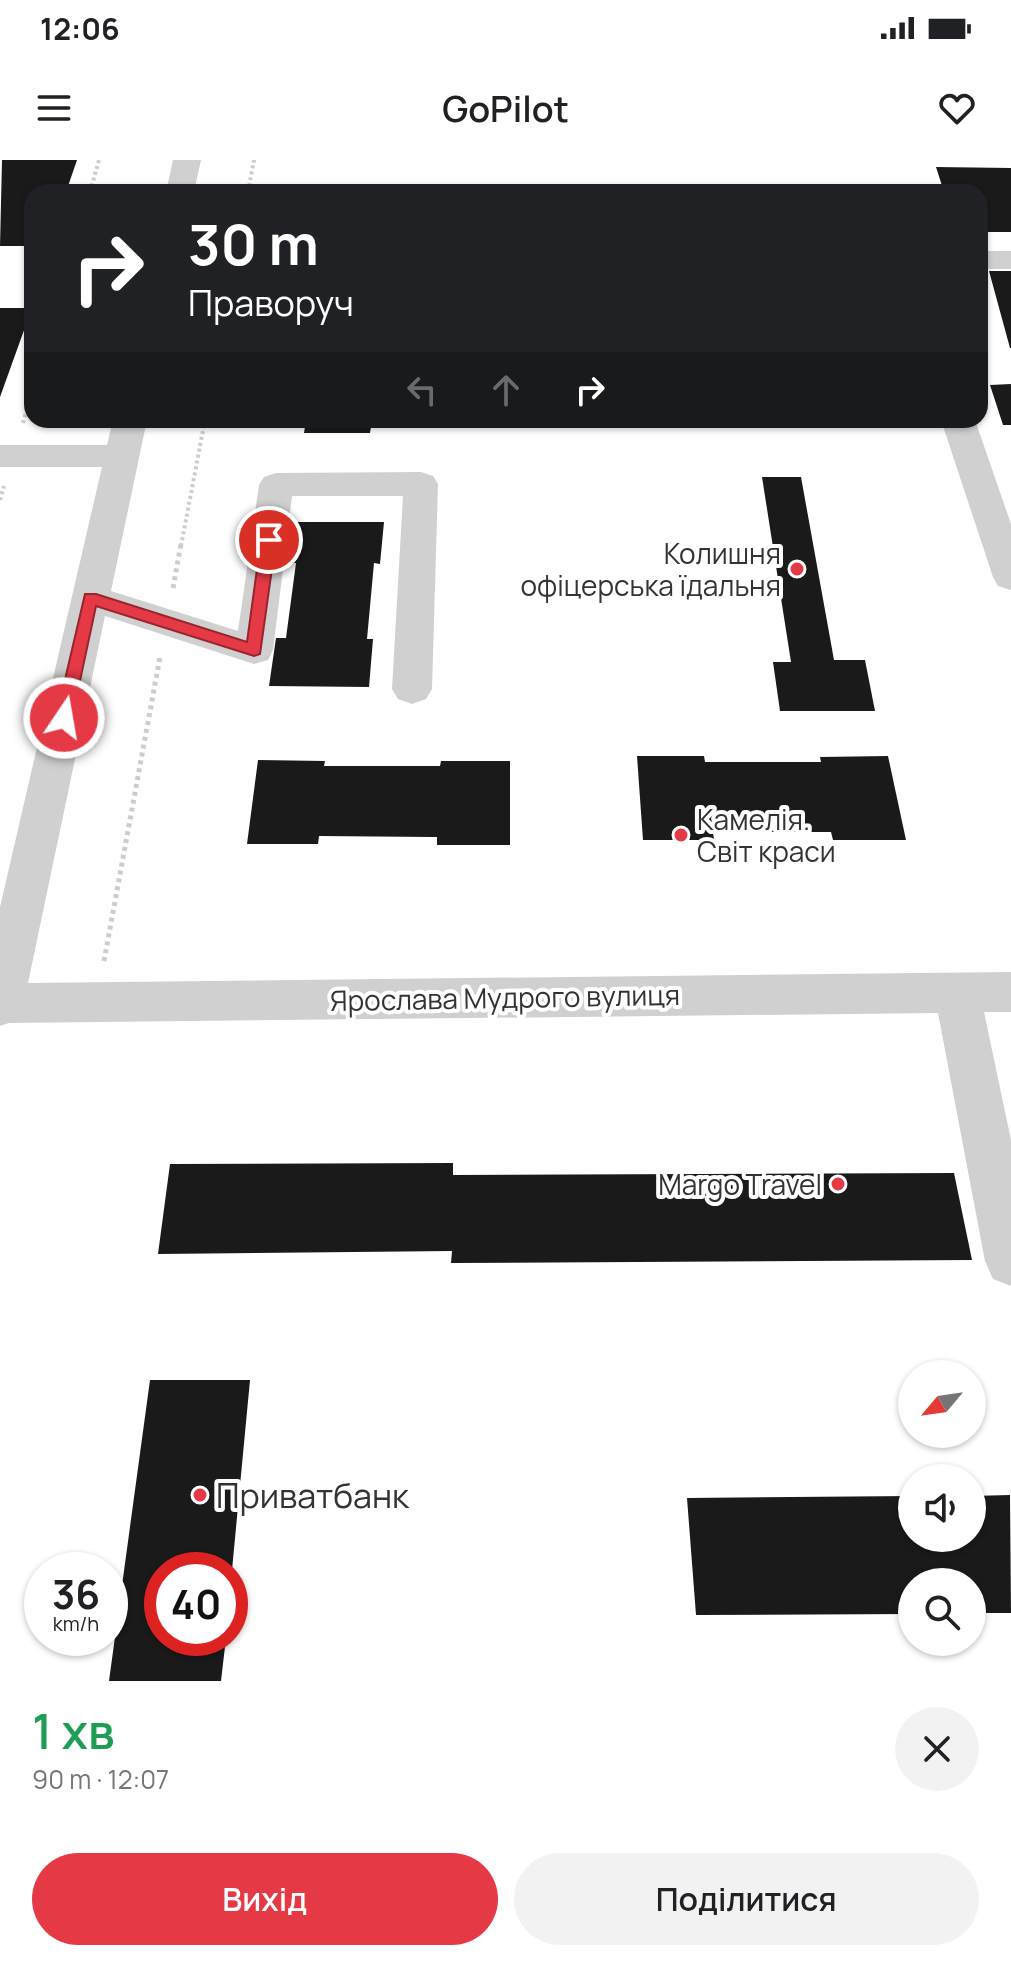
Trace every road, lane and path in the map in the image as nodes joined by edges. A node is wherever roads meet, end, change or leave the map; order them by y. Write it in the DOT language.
graph roads {
  1 [pos="99,160"];
  2 [pos="187,160"];
  3 [pos="254,160"];
  4 [pos="92,184"];
  5 [pos="182,184"];
  6 [pos="250,184"];
  7 [pos="988,260"];
  8 [pos="1011,260"];
  9 [pos="203,428"];
  10 [pos="961,428"];
  11 [pos="126,438"];
  12 [pos="0,456"];
  13 [pos="1011,577"];
  14 [pos="90,598"];
  15 [pos="167,622"];
  16 [pos="412,689"];
  17 [pos="1011,992"];
  18 [pos="957,993"];
  19 [pos="95,1001"];
  20 [pos="0,1004"];
  21 [pos="1011,1261"];
  1 -- 4 [label="path"];
  2 -- 5 [label="street"];
  3 -- 6 [label="path"];
  7 -- 8 [label="street"];
  9 -- 15 [label="path"];
  10 -- 13 [label="street"];
  11 -- 12 [label="street"];
  11 -- 14 [label="street"];
  14 -- 15 [label="street"];
  14 -- 20 [label="street"];
  15 -- 16 [label="street"];
  15 -- 19 [label="path"];
  17 -- 18 [label="street, Ярослава Мудрого вулиця"];
  18 -- 19 [label="street, Ярослава Мудрого вулиця"];
  18 -- 21 [label="street"];
  19 -- 20 [label="street, Ярослава Мудрого вулиця"];
}
